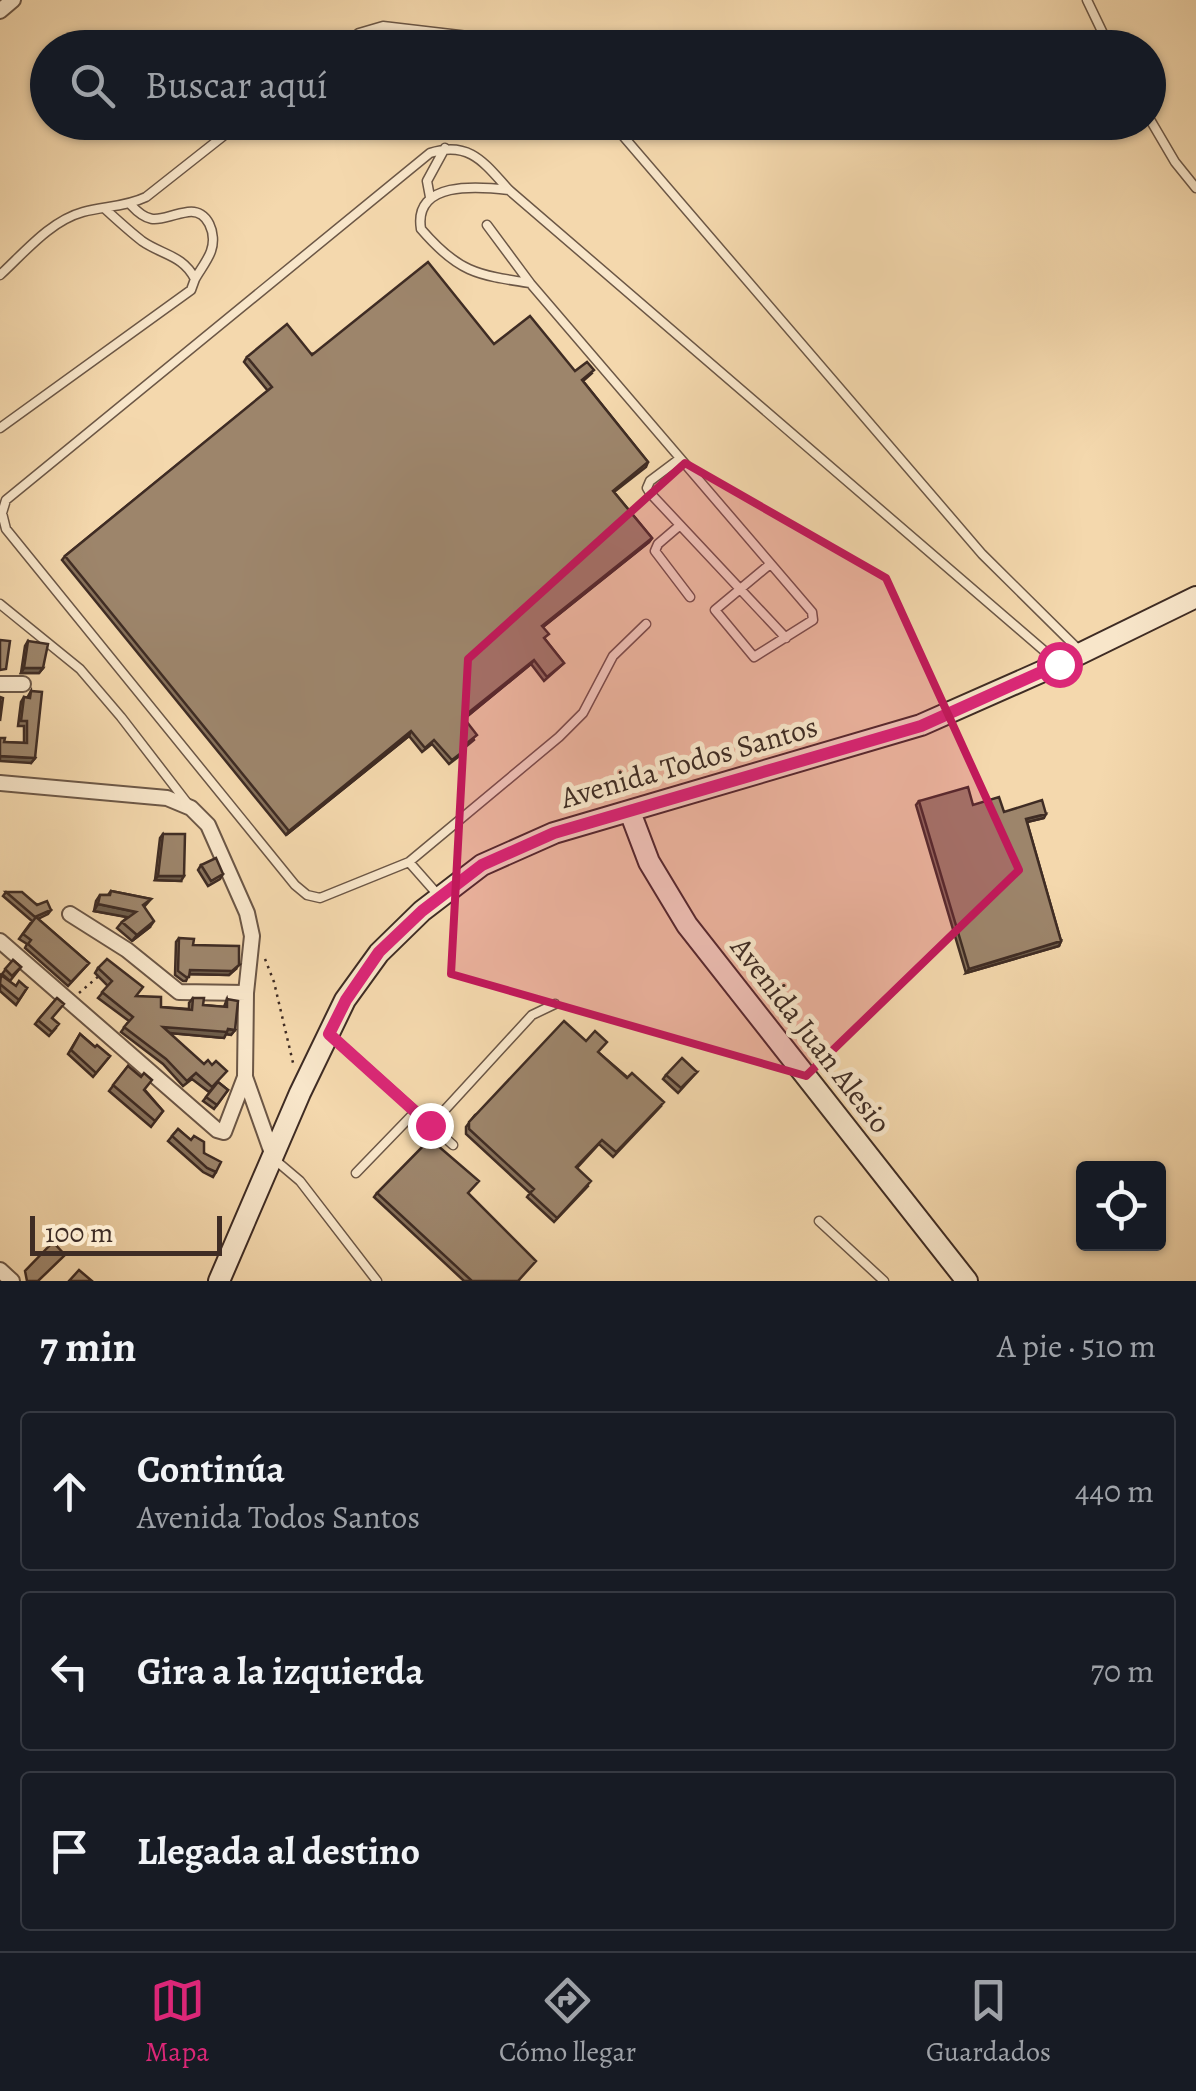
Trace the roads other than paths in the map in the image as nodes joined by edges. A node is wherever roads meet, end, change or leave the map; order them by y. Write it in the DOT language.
graph roads {
  1 [pos="13,0"];
  2 [pos="1087,0"];
  3 [pos="0,10"];
  4 [pos="370,30"];
  5 [pos="417,30"];
  6 [pos="1101,30"];
  7 [pos="218,140"];
  8 [pos="626,140"];
  9 [pos="1162,140"];
  10 [pos="445,148"];
  11 [pos="1196,188"];
  12 [pos="509,190"];
  13 [pos="430,197"];
  14 [pos="131,204"];
  15 [pos="104,208"];
  16 [pos="487,225"];
  17 [pos="0,276"];
  18 [pos="195,278"];
  19 [pos="530,283"];
  20 [pos="0,428"];
  21 [pos="678,460"];
  22 [pos="679,526"];
  23 [pos="769,565"];
  24 [pos="738,590"];
  25 [pos="1196,596"];
  26 [pos="690,597"];
  27 [pos="0,604"];
  28 [pos="646,624"];
  29 [pos="786,638"];
  30 [pos="1082,653"];
  31 [pos="1059,664"];
  32 [pos="0,684"];
  33 [pos="23,684"];
  34 [pos="0,783"];
  35 [pos="190,808"];
  36 [pos="630,812"];
  37 [pos="410,862"];
  38 [pos="440,897"];
  39 [pos="70,914"];
  40 [pos="0,941"];
  41 [pos="246,993"];
  42 [pos="555,1004"];
  43 [pos="329,1034"];
  44 [pos="245,1077"];
  45 [pos="415,1112"];
  46 [pos="430,1125"];
  47 [pos="453,1145"];
  48 [pos="274,1158"];
  49 [pos="356,1173"];
  50 [pos="819,1222"];
  51 [pos="0,1270"];
  52 [pos="12,1281"];
  53 [pos="220,1281"];
  54 [pos="377,1281"];
  55 [pos="884,1281"];
  56 [pos="967,1281"];
  1 -- 3 [label="street"];
  2 -- 6 [label="lane"];
  4 -- 5 [label="lane"];
  7 -- 14 [label="lane"];
  8 -- 30 [label="lane"];
  9 -- 11 [label="lane"];
  10 -- 12 [label="lane"];
  10 -- 13 [label="lane"];
  10 -- 37 [label="lane"];
  12 -- 13 [label="lane"];
  12 -- 31 [label="lane"];
  13 -- 19 [label="lane"];
  14 -- 15 [label="lane"];
  14 -- 18 [label="lane"];
  15 -- 17 [label="lane"];
  15 -- 18 [label="lane"];
  16 -- 19 [label="lane"];
  18 -- 20 [label="lane"];
  19 -- 21 [label="lane"];
  21 -- 22 [label="lane"];
  21 -- 23 [label="lane"];
  22 -- 24 [label="lane"];
  22 -- 26 [label="lane"];
  23 -- 24 [label="lane"];
  23 -- 29 [label="lane"];
  24 -- 29 [label="lane"];
  24 -- 29 [label="lane"];
  25 -- 30 [label="street, Avenida Todos Santos"];
  27 -- 35 [label="lane"];
  28 -- 37 [label="lane"];
  30 -- 31 [label="street, Avenida Todos Santos"];
  31 -- 36 [label="street, Avenida Todos Santos"];
  32 -- 33 [label="street"];
  34 -- 35 [label="street"];
  35 -- 41 [label="street"];
  36 -- 38 [label="street, Avenida Todos Santos"];
  36 -- 56 [label="street, Avenida Juan Alesio"];
  37 -- 38 [label="lane"];
  38 -- 43 [label="street, Avenida Todos Santos"];
  39 -- 41 [label="street"];
  40 -- 44 [label="street"];
  41 -- 44 [label="street"];
  42 -- 46 [label="lane"];
  43 -- 45 [label="lane"];
  43 -- 48 [label="street, Avenida Todos Santos"];
  44 -- 48 [label="street"];
  45 -- 46 [label="lane"];
  45 -- 49 [label="lane"];
  46 -- 47 [label="lane"];
  48 -- 53 [label="street, Avenida Todos Santos"];
  48 -- 54 [label="lane"];
  50 -- 55 [label="lane"];
  51 -- 52 [label="street"];
}
